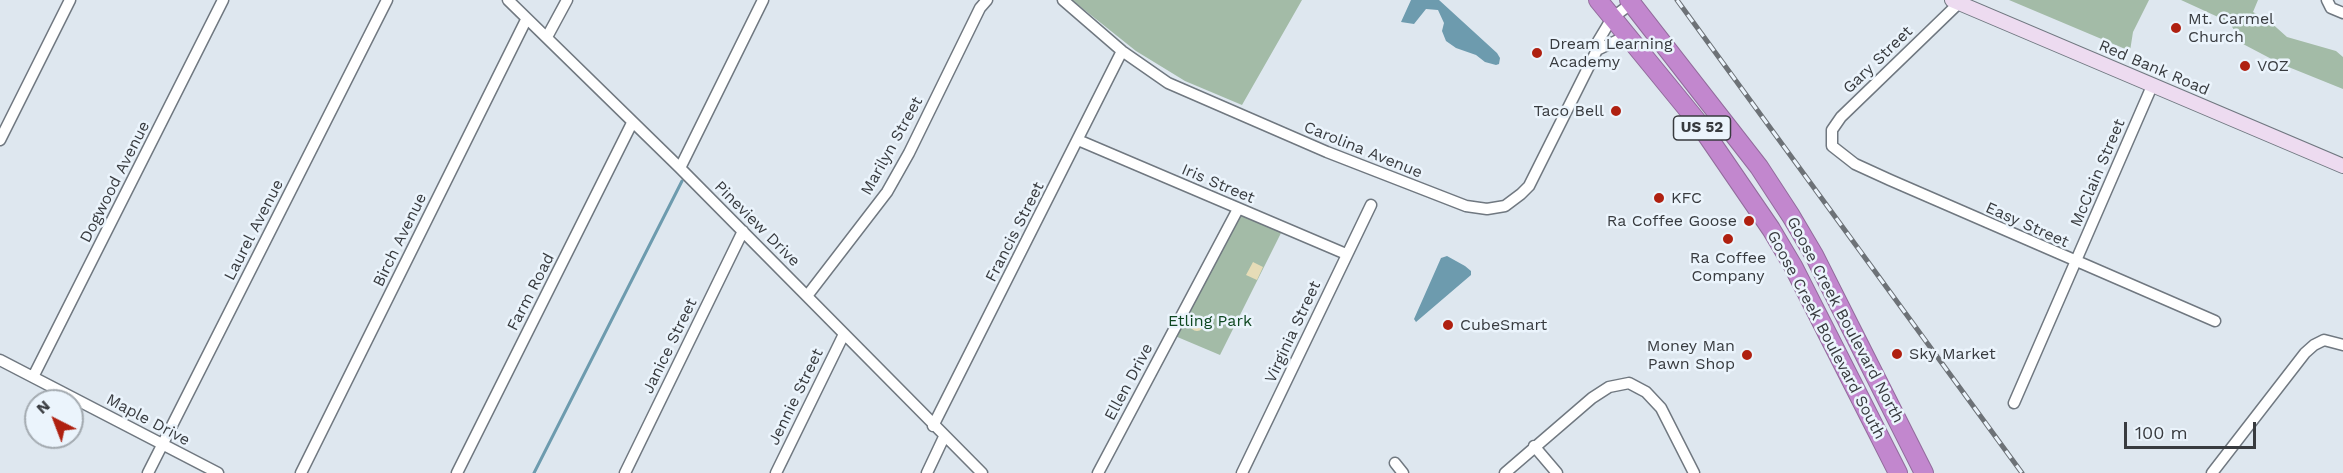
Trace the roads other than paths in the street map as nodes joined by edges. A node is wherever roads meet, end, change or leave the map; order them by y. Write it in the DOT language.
graph roads {
  1 [pos="70,0"];
  2 [pos="224,0"];
  3 [pos="387,0"];
  4 [pos="507,0"];
  5 [pos="567,0"];
  6 [pos="763,0"];
  7 [pos="987,0"];
  8 [pos="1063,0"];
  9 [pos="1598,0"];
  10 [pos="2327,0"];
  11 [pos="1630,2"];
  12 [pos="1955,2"];
  13 [pos="2343,13"];
  14 [pos="1612,18"];
  15 [pos="526,20"];
  16 [pos="547,37"];
  17 [pos="1628,38"];
  18 [pos="1597,50"];
  19 [pos="1122,51"];
  20 [pos="2152,86"];
  21 [pos="632,123"];
  22 [pos="0,140"];
  23 [pos="1078,140"];
  24 [pos="1832,146"];
  25 [pos="2343,166"];
  26 [pos="680,168"];
  27 [pos="1371,205"];
  28 [pos="1238,209"];
  29 [pos="743,231"];
  30 [pos="1346,254"];
  31 [pos="2076,263"];
  32 [pos="807,296"];
  33 [pos="2215,321"];
  34 [pos="843,334"];
  35 [pos="2343,345"];
  36 [pos="0,360"];
  37 [pos="33,377"];
  38 [pos="2014,403"];
  39 [pos="933,426"];
  40 [pos="945,437"];
  41 [pos="162,445"];
  42 [pos="1534,446"];
  43 [pos="1395,463"];
  44 [pos="148,473"];
  45 [pos="218,473"];
  46 [pos="301,473"];
  47 [pos="457,473"];
  48 [pos="625,473"];
  49 [pos="776,473"];
  50 [pos="927,473"];
  51 [pos="982,473"];
  52 [pos="1098,473"];
  53 [pos="1242,473"];
  54 [pos="1403,473"];
  55 [pos="1505,473"];
  56 [pos="1557,473"];
  57 [pos="1694,473"];
  58 [pos="1898,473"];
  59 [pos="1924,473"];
  60 [pos="2212,473"];
  1 -- 22 [label="street"];
  2 -- 37 [label="street, Dogwood Avenue"];
  3 -- 41 [label="street, Laurel Avenue"];
  4 -- 15 [label="street, Pineview Drive"];
  5 -- 16 [label="street"];
  6 -- 26 [label="street"];
  7 -- 32 [label="street, Marilyn Street"];
  8 -- 19 [label="street, Carolina Avenue"];
  9 -- 14 [label="highway, Goose Creek Boulevard South / US 52"];
  10 -- 13 [label="street"];
  11 -- 14 [label="street, Carolina Avenue"];
  11 -- 59 [label="highway, Goose Creek Boulevard North / US 52"];
  12 -- 20 [label="main road, Red Bank Road"];
  12 -- 24 [label="street, Gary Street"];
  14 -- 17 [label="highway, Goose Creek Boulevard South / US 52"];
  14 -- 18 [label="street, Carolina Avenue"];
  15 -- 16 [label="street, Pineview Drive"];
  15 -- 46 [label="street, Birch Avenue"];
  16 -- 21 [label="street, Pineview Drive"];
  17 -- 18 [label="street"];
  17 -- 58 [label="highway, Goose Creek Boulevard South / US 52"];
  18 -- 19 [label="street, Carolina Avenue"];
  19 -- 23 [label="street, Francis Street"];
  20 -- 25 [label="main road, Red Bank Road"];
  20 -- 31 [label="street, McClain Street"];
  21 -- 26 [label="street, Pineview Drive"];
  21 -- 47 [label="street, Farm Road"];
  23 -- 28 [label="street, Iris Street"];
  23 -- 39 [label="street, Francis Street"];
  24 -- 31 [label="street, Easy Street"];
  26 -- 29 [label="street, Pineview Drive"];
  27 -- 30 [label="street, Virginia Street"];
  28 -- 30 [label="street, Iris Street"];
  28 -- 52 [label="street, Ellen Drive"];
  29 -- 32 [label="street, Pineview Drive"];
  29 -- 48 [label="street, Janice Street"];
  30 -- 53 [label="street, Virginia Street"];
  31 -- 33 [label="street, Easy Street"];
  31 -- 38 [label="street, McClain Street"];
  32 -- 34 [label="street, Pineview Drive"];
  34 -- 39 [label="street, Pineview Drive"];
  34 -- 49 [label="street, Jennie Street"];
  35 -- 60 [label="street"];
  36 -- 37 [label="street, Maple Drive"];
  37 -- 41 [label="street, Maple Drive"];
  39 -- 40 [label="street, Pineview Drive"];
  40 -- 50 [label="street"];
  40 -- 51 [label="street, Pineview Drive"];
  41 -- 44 [label="street, Laurel Avenue"];
  41 -- 45 [label="street, Maple Drive"];
  42 -- 55 [label="street"];
  42 -- 56 [label="street"];
  42 -- 57 [label="street"];
  43 -- 54 [label="street"];
}
